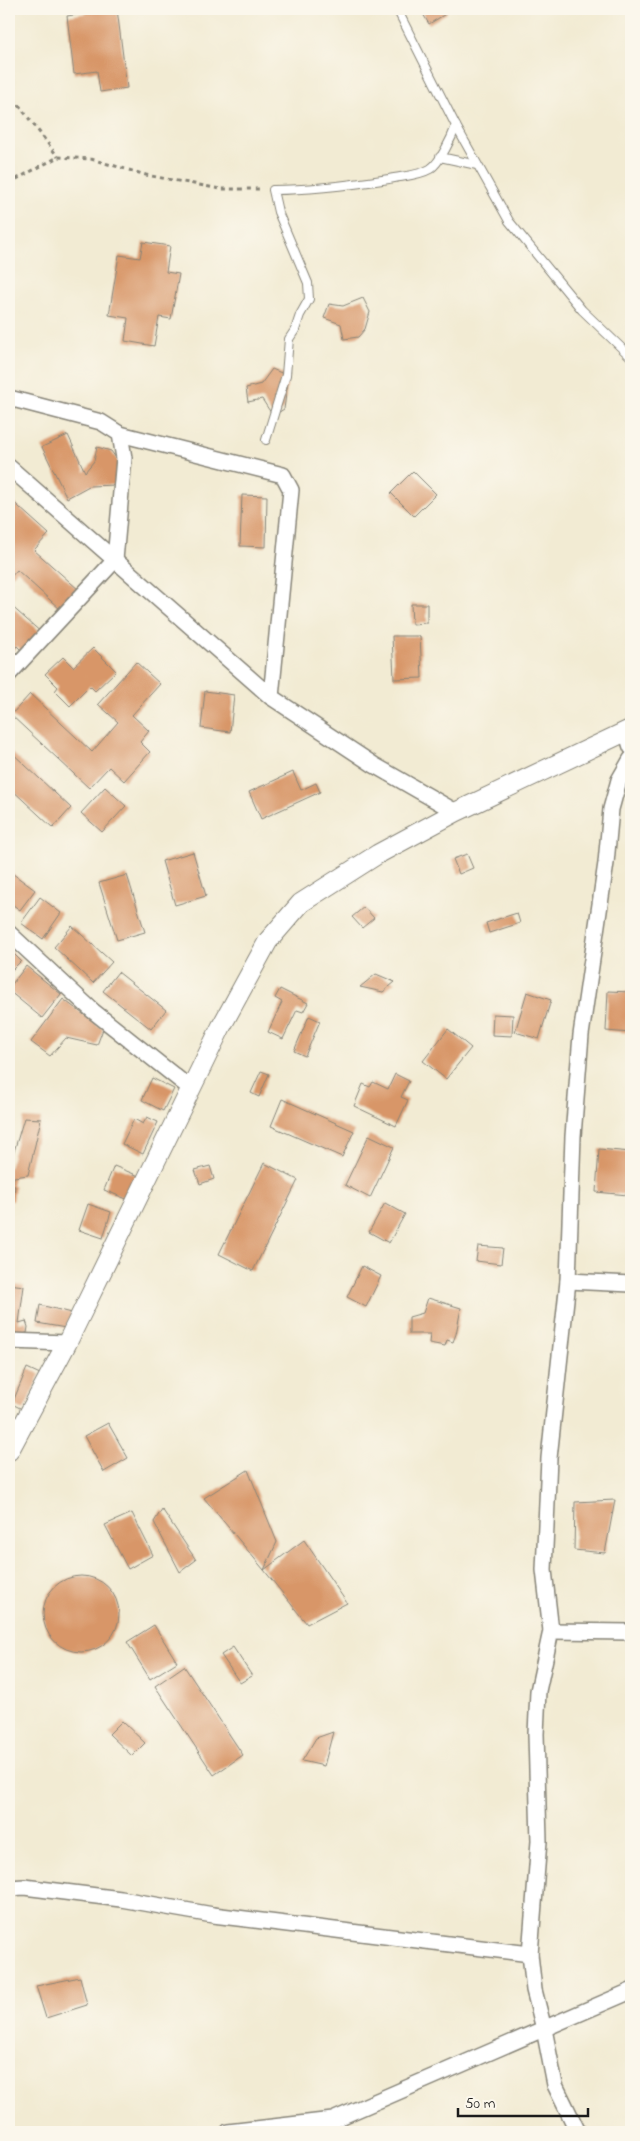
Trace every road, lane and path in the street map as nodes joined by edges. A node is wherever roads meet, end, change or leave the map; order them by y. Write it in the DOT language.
graph roads {
  1 [pos="397,9"];
  2 [pos="9,92"];
  3 [pos="456,126"];
  4 [pos="58,157"];
  5 [pos="440,157"];
  6 [pos="477,165"];
  7 [pos="9,183"];
  8 [pos="273,190"];
  9 [pos="631,357"];
  10 [pos="9,398"];
  11 [pos="120,434"];
  12 [pos="266,440"];
  13 [pos="9,467"];
  14 [pos="115,560"];
  15 [pos="9,674"];
  16 [pos="271,697"];
  17 [pos="630,736"];
  18 [pos="631,759"];
  19 [pos="456,812"];
  20 [pos="9,932"];
  21 [pos="191,1089"];
  22 [pos="568,1281"];
  23 [pos="631,1284"];
  24 [pos="9,1341"];
  25 [pos="67,1343"];
  26 [pos="9,1451"];
  27 [pos="552,1631"];
  28 [pos="631,1632"];
  29 [pos="9,1888"];
  30 [pos="530,1954"];
  31 [pos="631,1991"];
  32 [pos="544,2029"];
  33 [pos="335,2126"];
  34 [pos="228,2132"];
  35 [pos="578,2132"];
  1 -- 3 [label="lane"];
  2 -- 4 [label="path"];
  3 -- 5 [label="lane"];
  3 -- 6 [label="lane"];
  4 -- 7 [label="path"];
  4 -- 8 [label="path"];
  5 -- 6 [label="lane"];
  5 -- 8 [label="lane"];
  6 -- 9 [label="lane"];
  8 -- 12 [label="lane"];
  10 -- 11 [label="street"];
  11 -- 14 [label="street"];
  11 -- 16 [label="street"];
  13 -- 14 [label="street"];
  14 -- 15 [label="street"];
  14 -- 16 [label="street"];
  16 -- 19 [label="street"];
  17 -- 19 [label="street"];
  18 -- 22 [label="street"];
  19 -- 21 [label="street"];
  20 -- 21 [label="street"];
  21 -- 25 [label="street"];
  22 -- 23 [label="street"];
  22 -- 27 [label="street"];
  24 -- 25 [label="street"];
  25 -- 26 [label="street"];
  27 -- 28 [label="street"];
  27 -- 30 [label="street"];
  29 -- 30 [label="street"];
  30 -- 32 [label="street"];
  31 -- 32 [label="street"];
  32 -- 33 [label="street"];
  32 -- 35 [label="street"];
  33 -- 34 [label="street"];
}
